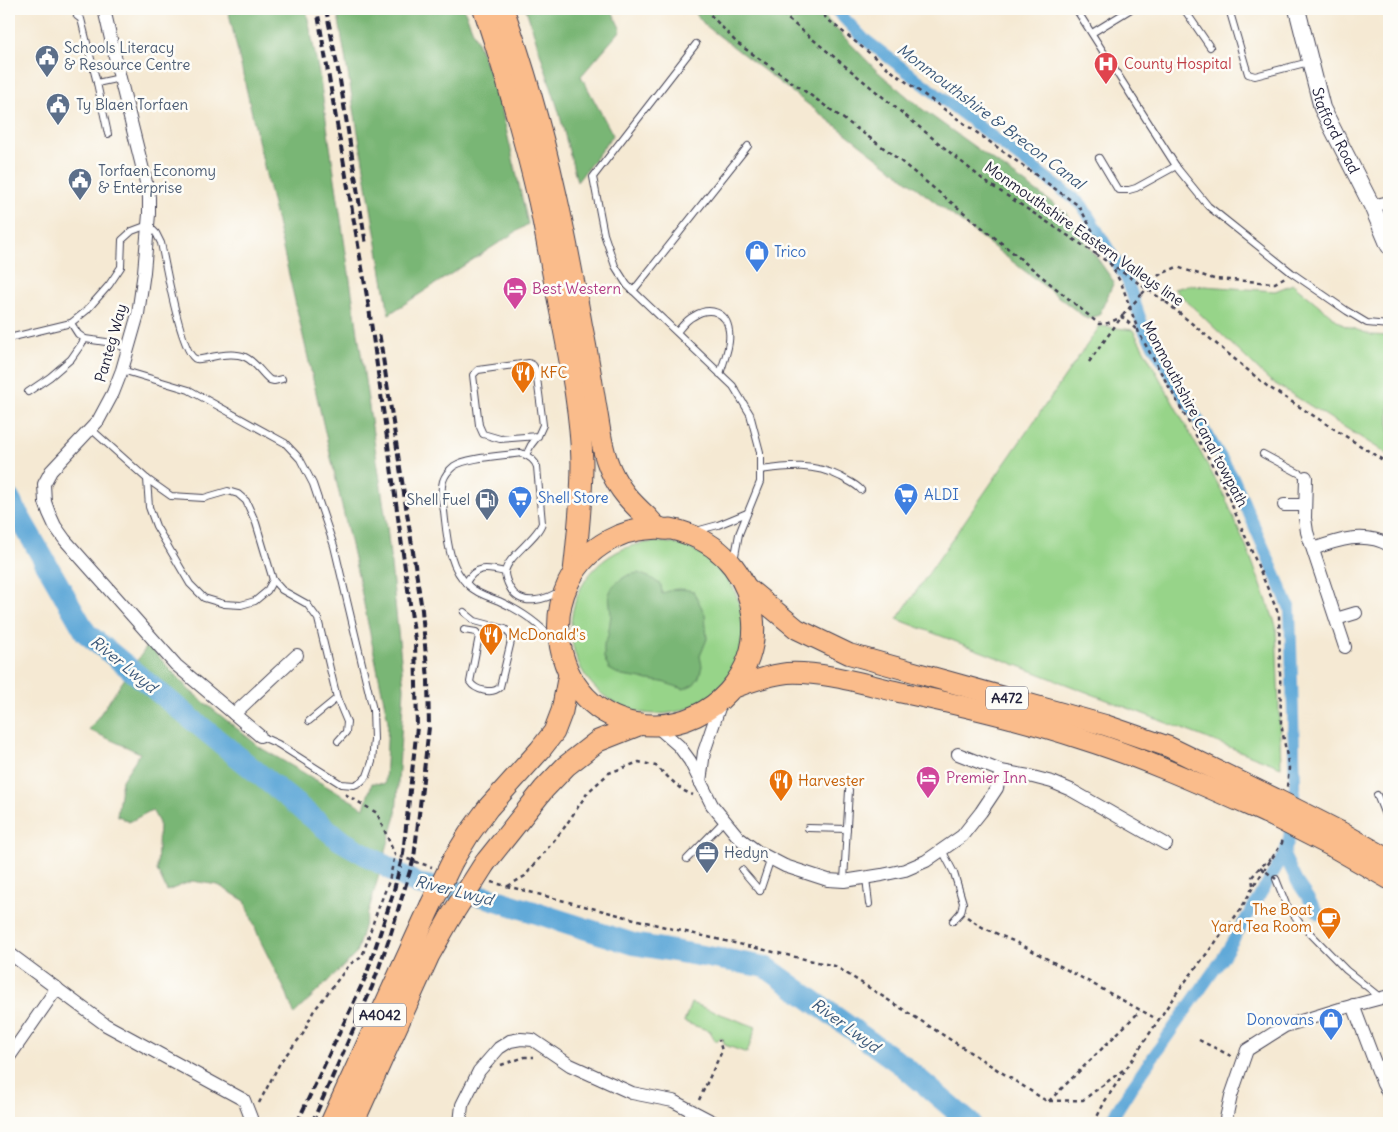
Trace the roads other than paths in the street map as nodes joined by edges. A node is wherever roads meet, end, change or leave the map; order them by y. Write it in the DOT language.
graph roads {
  1 [pos="104,9"];
  2 [pos="484,9"];
  3 [pos="503,9"];
  4 [pos="1076,9"];
  5 [pos="1131,9"];
  6 [pos="1184,9"];
  7 [pos="1229,9"];
  8 [pos="1297,9"];
  9 [pos="77,16"];
  10 [pos="1092,34"];
  11 [pos="696,44"];
  12 [pos="1210,47"];
  13 [pos="1310,62"];
  14 [pos="120,78"];
  15 [pos="97,83"];
  16 [pos="108,134"];
  17 [pos="748,146"];
  18 [pos="1099,158"];
  19 [pos="1176,166"];
  20 [pos="1389,202"];
  21 [pos="1372,206"];
  22 [pos="148,225"];
  23 [pos="1389,246"];
  24 [pos="633,291"];
  25 [pos="71,324"];
  26 [pos="1389,325"];
  27 [pos="677,332"];
  28 [pos="9,338"];
  29 [pos="85,339"];
  30 [pos="128,348"];
  31 [pos="122,370"];
  32 [pos="720,374"];
  33 [pos="282,380"];
  34 [pos="28,392"];
  35 [pos="91,429"];
  36 [pos="538,436"];
  37 [pos="1263,454"];
  38 [pos="526,455"];
  39 [pos="760,470"];
  40 [pos="1306,477"];
  41 [pos="147,478"];
  42 [pos="861,490"];
  43 [pos="1284,505"];
  44 [pos="1305,505"];
  45 [pos="747,513"];
  46 [pos="658,528"];
  47 [pos="688,534"];
  48 [pos="1389,545"];
  49 [pos="1313,549"];
  50 [pos="733,565"];
  51 [pos="505,572"];
  52 [pos="570,579"];
  53 [pos="273,580"];
  54 [pos="466,583"];
  55 [pos="745,586"];
  56 [pos="464,612"];
  57 [pos="1356,613"];
  58 [pos="1336,620"];
  59 [pos="464,630"];
  60 [pos="1345,647"];
  61 [pos="561,650"];
  62 [pos="297,654"];
  63 [pos="569,674"];
  64 [pos="727,694"];
  65 [pos="337,698"];
  66 [pos="234,714"];
  67 [pos="309,721"];
  68 [pos="648,725"];
  69 [pos="260,736"];
  70 [pos="338,741"];
  71 [pos="958,754"];
  72 [pos="1001,771"];
  73 [pos="700,782"];
  74 [pos="849,790"];
  75 [pos="1378,795"];
  76 [pos="1277,800"];
  77 [pos="1389,820"];
  78 [pos="724,821"];
  79 [pos="808,828"];
  80 [pos="847,829"];
  81 [pos="1337,839"];
  82 [pos="1166,844"];
  83 [pos="942,850"];
  84 [pos="1389,853"];
  85 [pos="771,858"];
  86 [pos="687,859"];
  87 [pos="1389,859"];
  88 [pos="742,870"];
  89 [pos="866,878"];
  90 [pos="1276,879"];
  91 [pos="844,880"];
  92 [pos="1389,880"];
  93 [pos="869,904"];
  94 [pos="953,921"];
  95 [pos="9,953"];
  96 [pos="57,988"];
  97 [pos="1385,997"];
  98 [pos="1353,1005"];
  99 [pos="9,1057"];
  100 [pos="1389,1095"];
  101 [pos="250,1120"];
  102 [pos="331,1123"];
  103 [pos="352,1123"];
  104 [pos="460,1123"];
  105 [pos="715,1123"];
  106 [pos="1226,1123"];
  1 -- 14 [label="street, Panteg Way"];
  2 -- 52 [label="highway"];
  3 -- 46 [label="highway"];
  4 -- 10 [label="lane"];
  5 -- 10 [label="lane"];
  6 -- 12 [label="lane"];
  7 -- 13 [label="lane"];
  8 -- 13 [label="street, Stafford Road"];
  9 -- 15 [label="lane"];
  10 -- 19 [label="lane"];
  11 -- 24 [label="lane"];
  13 -- 21 [label="street, Stafford Road"];
  14 -- 15 [label="lane"];
  14 -- 22 [label="street, Panteg Way"];
  15 -- 16 [label="lane"];
  17 -- 24 [label="lane"];
  18 -- 19 [label="lane"];
  19 -- 26 [label="lane"];
  20 -- 21 [label="street"];
  21 -- 23 [label="street, Stafford Road"];
  22 -- 25 [label="lane"];
  22 -- 30 [label="street, Panteg Way"];
  22 -- 33 [label="lane"];
  24 -- 27 [label="lane"];
  25 -- 28 [label="lane"];
  25 -- 29 [label="lane"];
  27 -- 32 [label="lane"];
  27 -- 32 [label="lane"];
  29 -- 30 [label="lane"];
  29 -- 34 [label="lane"];
  30 -- 31 [label="street, Panteg Way"];
  31 -- 35 [label="street, Panteg Way"];
  31 -- 69 [label="lane"];
  32 -- 39 [label="lane"];
  35 -- 41 [label="lane"];
  35 -- 66 [label="street, Panteg Way"];
  36 -- 36 [label="lane"];
  36 -- 38 [label="lane"];
  37 -- 40 [label="lane"];
  38 -- 51 [label="lane"];
  38 -- 54 [label="lane"];
  39 -- 42 [label="lane"];
  39 -- 45 [label="lane"];
  40 -- 44 [label="street"];
  41 -- 53 [label="lane"];
  41 -- 53 [label="lane"];
  43 -- 44 [label="street"];
  44 -- 49 [label="street"];
  45 -- 47 [label="lane"];
  45 -- 50 [label="lane"];
  46 -- 47 [label="highway"];
  46 -- 52 [label="highway"];
  47 -- 50 [label="highway"];
  48 -- 49 [label="street"];
  49 -- 58 [label="street"];
  50 -- 55 [label="highway"];
  51 -- 52 [label="lane"];
  51 -- 54 [label="lane"];
  52 -- 61 [label="highway"];
  53 -- 65 [label="lane"];
  54 -- 61 [label="lane"];
  55 -- 64 [label="highway"];
  55 -- 76 [label="main road, A472"];
  56 -- 59 [label="lane"];
  57 -- 58 [label="street"];
  58 -- 60 [label="street"];
  61 -- 63 [label="highway"];
  62 -- 66 [label="street"];
  63 -- 68 [label="highway"];
  63 -- 102 [label="highway, A4042, bridge"];
  64 -- 68 [label="highway"];
  64 -- 73 [label="street"];
  64 -- 76 [label="main road, A472"];
  65 -- 67 [label="lane"];
  65 -- 70 [label="lane"];
  66 -- 69 [label="street, Panteg Way"];
  68 -- 73 [label="street"];
  68 -- 103 [label="highway, A4042, bridge"];
  71 -- 72 [label="street"];
  72 -- 82 [label="street"];
  72 -- 83 [label="street"];
  73 -- 78 [label="street"];
  74 -- 80 [label="lane"];
  75 -- 77 [label="lane"];
  76 -- 81 [label="main road, A472, bridge"];
  78 -- 85 [label="street"];
  78 -- 86 [label="lane"];
  79 -- 80 [label="lane"];
  80 -- 91 [label="lane"];
  81 -- 84 [label="main road"];
  81 -- 87 [label="main road, A472"];
  81 -- 92 [label="main road, A472"];
  83 -- 89 [label="street"];
  83 -- 94 [label="lane"];
  85 -- 88 [label="lane"];
  85 -- 91 [label="street"];
  89 -- 91 [label="street"];
  89 -- 93 [label="lane"];
  90 -- 97 [label="lane"];
  95 -- 96 [label="street"];
  96 -- 99 [label="street"];
  96 -- 101 [label="street"];
  97 -- 98 [label="street"];
  98 -- 100 [label="street"];
  98 -- 106 [label="street"];
  104 -- 105 [label="street"];
}
